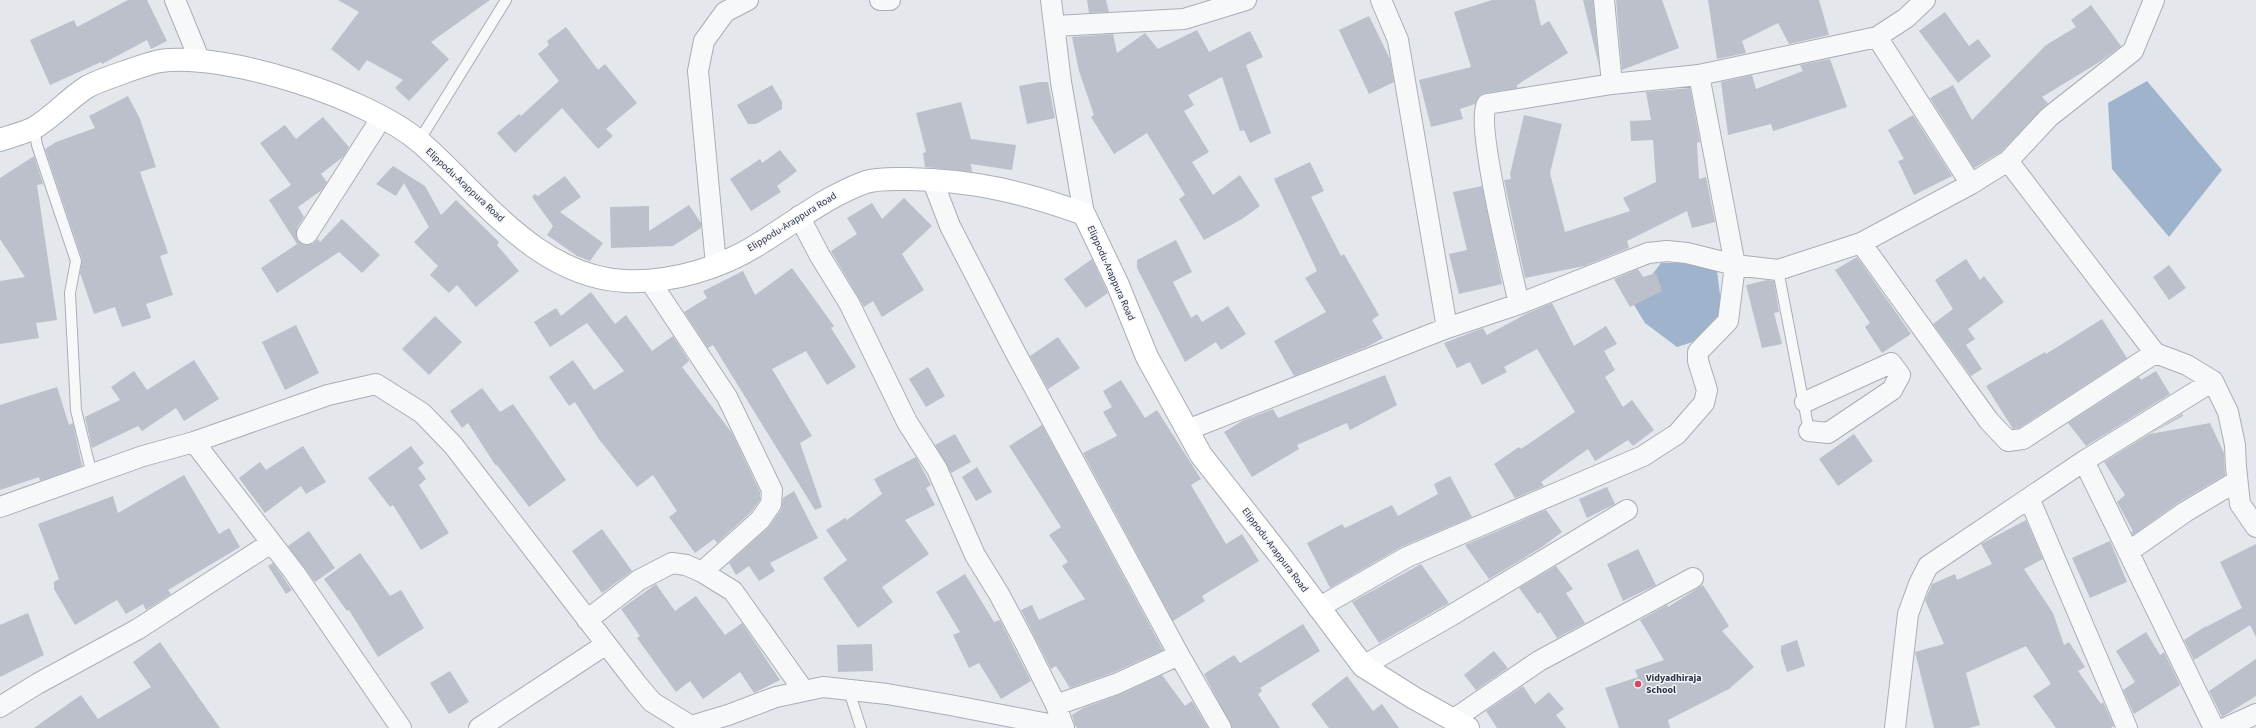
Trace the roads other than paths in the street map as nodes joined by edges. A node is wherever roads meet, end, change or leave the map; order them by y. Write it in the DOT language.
graph roads {
  1 [pos="176,0"];
  2 [pos="506,0"];
  3 [pos="748,0"];
  4 [pos="880,0"];
  5 [pos="890,0"];
  6 [pos="1051,0"];
  7 [pos="1246,0"];
  8 [pos="1381,0"];
  9 [pos="1604,0"];
  10 [pos="1925,0"];
  11 [pos="2154,0"];
  12 [pos="1055,26"];
  13 [pos="1877,37"];
  14 [pos="200,61"];
  15 [pos="1699,74"];
  16 [pos="1612,84"];
  17 [pos="382,117"];
  18 [pos="34,128"];
  19 [pos="0,140"];
  20 [pos="419,141"];
  21 [pos="2008,162"];
  22 [pos="932,179"];
  23 [pos="1971,184"];
  24 [pos="1084,214"];
  25 [pos="800,216"];
  26 [pos="306,234"];
  27 [pos="1861,243"];
  28 [pos="716,265"];
  29 [pos="1735,265"];
  30 [pos="1778,270"];
  31 [pos="650,281"];
  32 [pos="1519,304"];
  33 [pos="1447,328"];
  34 [pos="2155,353"];
  35 [pos="2213,381"];
  36 [pos="1805,402"];
  37 [pos="1187,430"];
  38 [pos="1810,431"];
  39 [pos="194,442"];
  40 [pos="2084,461"];
  41 [pos="92,475"];
  42 [pos="2237,481"];
  43 [pos="2029,498"];
  44 [pos="0,508"];
  45 [pos="1627,510"];
  46 [pos="2256,527"];
  47 [pos="272,543"];
  48 [pos="2128,552"];
  49 [pos="702,572"];
  50 [pos="1693,578"];
  51 [pos="1318,608"];
  52 [pos="587,620"];
  53 [pos="605,645"];
  54 [pos="1179,655"];
  55 [pos="1363,666"];
  56 [pos="804,691"];
  57 [pos="849,691"];
  58 [pos="1056,705"];
  59 [pos="0,707"];
  60 [pos="2256,714"];
  61 [pos="731,722"];
  62 [pos="1461,723"];
  63 [pos="690,727"];
  64 [pos="401,728"];
  65 [pos="479,728"];
  66 [pos="860,728"];
  67 [pos="1064,728"];
  68 [pos="1221,728"];
  69 [pos="1895,728"];
  70 [pos="2128,728"];
  71 [pos="2214,728"];
  72 [pos="2225,728"];
  1 -- 14 [label="street"];
  2 -- 20 [label="lane"];
  3 -- 28 [label="street"];
  4 -- 5 [label="street"];
  6 -- 12 [label="street"];
  7 -- 12 [label="street"];
  8 -- 33 [label="street"];
  9 -- 16 [label="street"];
  10 -- 13 [label="street"];
  11 -- 21 [label="street"];
  12 -- 24 [label="street"];
  13 -- 15 [label="street"];
  13 -- 23 [label="street"];
  14 -- 17 [label="street, Elippodu-Arappura Road"];
  14 -- 18 [label="street, Elippodu-Arappura Road"];
  15 -- 16 [label="street"];
  15 -- 29 [label="street"];
  16 -- 32 [label="street"];
  17 -- 20 [label="street, Elippodu-Arappura Road"];
  17 -- 26 [label="street"];
  18 -- 19 [label="street, Elippodu-Arappura Road"];
  18 -- 41 [label="lane"];
  20 -- 31 [label="street, Elippodu-Arappura Road"];
  21 -- 23 [label="street"];
  21 -- 34 [label="street"];
  22 -- 24 [label="street, Elippodu-Arappura Road"];
  22 -- 25 [label="street, Elippodu-Arappura Road"];
  22 -- 54 [label="street"];
  23 -- 27 [label="street"];
  24 -- 37 [label="street, Elippodu-Arappura Road"];
  25 -- 28 [label="street, Elippodu-Arappura Road"];
  25 -- 58 [label="street"];
  27 -- 30 [label="street"];
  27 -- 34 [label="street"];
  28 -- 31 [label="street, Elippodu-Arappura Road"];
  29 -- 30 [label="street"];
  29 -- 32 [label="street"];
  29 -- 51 [label="street"];
  30 -- 36 [label="lane"];
  31 -- 49 [label="street"];
  32 -- 33 [label="street"];
  33 -- 37 [label="street"];
  34 -- 35 [label="street"];
  35 -- 40 [label="street"];
  35 -- 42 [label="street"];
  36 -- 38 [label="lane"];
  36 -- 38 [label="street"];
  37 -- 51 [label="street, Elippodu-Arappura Road"];
  39 -- 41 [label="street"];
  39 -- 47 [label="street"];
  39 -- 52 [label="street"];
  40 -- 43 [label="street"];
  40 -- 48 [label="street"];
  41 -- 44 [label="street"];
  42 -- 46 [label="street"];
  42 -- 48 [label="street"];
  43 -- 69 [label="street"];
  43 -- 70 [label="street"];
  45 -- 55 [label="street"];
  47 -- 59 [label="street"];
  47 -- 64 [label="street"];
  48 -- 71 [label="street"];
  49 -- 52 [label="street"];
  49 -- 56 [label="street"];
  50 -- 62 [label="street"];
  51 -- 55 [label="street, Elippodu-Arappura Road"];
  52 -- 53 [label="street"];
  53 -- 63 [label="street"];
  53 -- 65 [label="street"];
  54 -- 58 [label="street"];
  54 -- 68 [label="street"];
  55 -- 62 [label="street, Elippodu-Arappura Road"];
  56 -- 57 [label="street"];
  56 -- 61 [label="street"];
  57 -- 66 [label="lane"];
  57 -- 67 [label="street"];
  58 -- 67 [label="street"];
  60 -- 72 [label="street"];
  61 -- 63 [label="street"];
}
